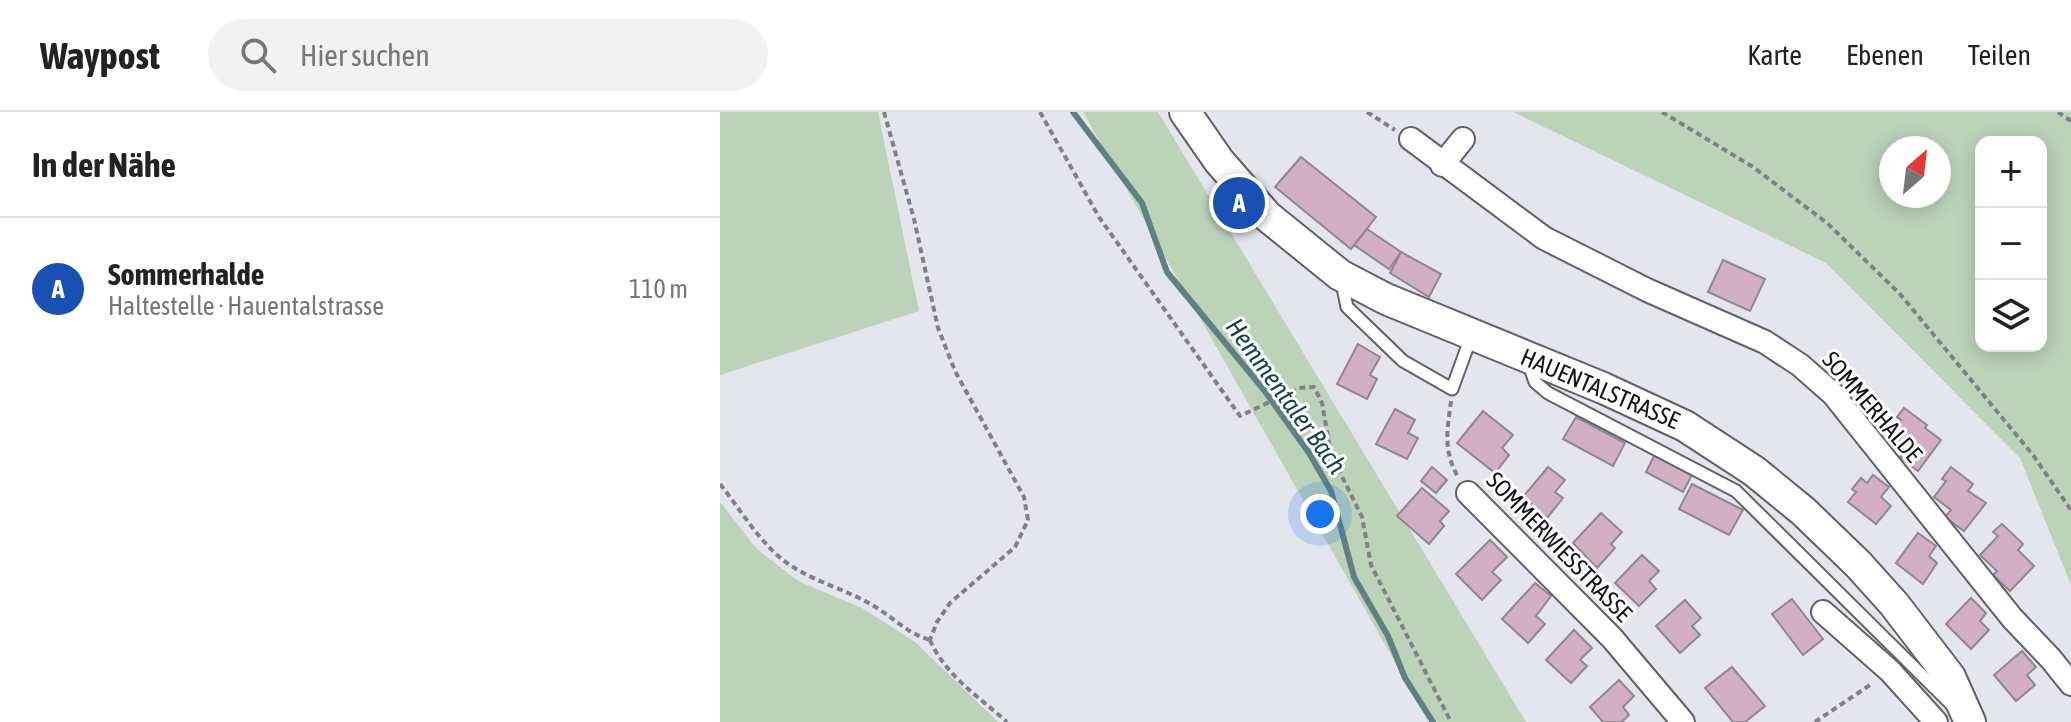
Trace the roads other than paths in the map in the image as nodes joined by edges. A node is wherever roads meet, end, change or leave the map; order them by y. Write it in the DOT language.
graph roads {
  1 [pos="1185,112"];
  2 [pos="1411,139"];
  3 [pos="1463,139"];
  4 [pos="1442,165"];
  5 [pos="1340,275"];
  6 [pos="1472,335"];
  7 [pos="1468,493"];
  8 [pos="1823,612"];
  9 [pos="2071,684"];
  10 [pos="1683,722"];
  11 [pos="1936,722"];
  12 [pos="1970,722"];
  1 -- 5 [label="street, HAUENTALSTRASSE"];
  2 -- 4 [label="street, SOMMERHALDE"];
  3 -- 4 [label="street"];
  4 -- 9 [label="street, SOMMERHALDE"];
  5 -- 6 [label="street, HAUENTALSTRASSE"];
  5 -- 6 [label="lane"];
  6 -- 12 [label="street, HAUENTALSTRASSE"];
  7 -- 10 [label="street, SOMMERWIESSTRASSE"];
  8 -- 11 [label="street"];
}
